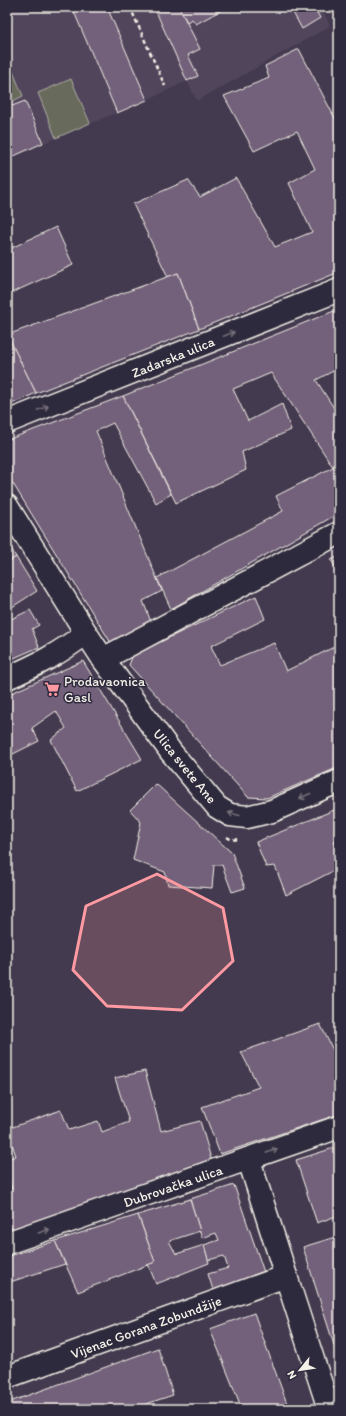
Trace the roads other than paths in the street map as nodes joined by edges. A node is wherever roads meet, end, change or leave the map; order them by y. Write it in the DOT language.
graph roads {
  1 [pos="339,290"];
  2 [pos="7,422"];
  3 [pos="7,506"];
  4 [pos="339,532"];
  5 [pos="86,633"];
  6 [pos="103,659"];
  7 [pos="7,678"];
  8 [pos="339,780"];
  9 [pos="339,1127"];
  10 [pos="249,1160"];
  11 [pos="7,1243"];
  12 [pos="286,1276"];
  13 [pos="7,1377"];
  14 [pos="329,1409"];
  2 -- 1 [label="street, Zadarska ulica, one-way"];
  3 -- 5 [label="street, Ulica svete Ane"];
  4 -- 6 [label="street"];
  5 -- 6 [label="street, Ulica svete Ane"];
  5 -- 7 [label="street"];
  8 -- 6 [label="street, Ulica svete Ane, one-way"];
  10 -- 9 [label="street, Dubrovačka ulica, one-way"];
  11 -- 10 [label="street, Dubrovačka ulica, one-way"];
  10 -- 12 [label="street"];
  12 -- 13 [label="street, Vijenac Gorana Zobundžije"];
  12 -- 14 [label="street"];
}
